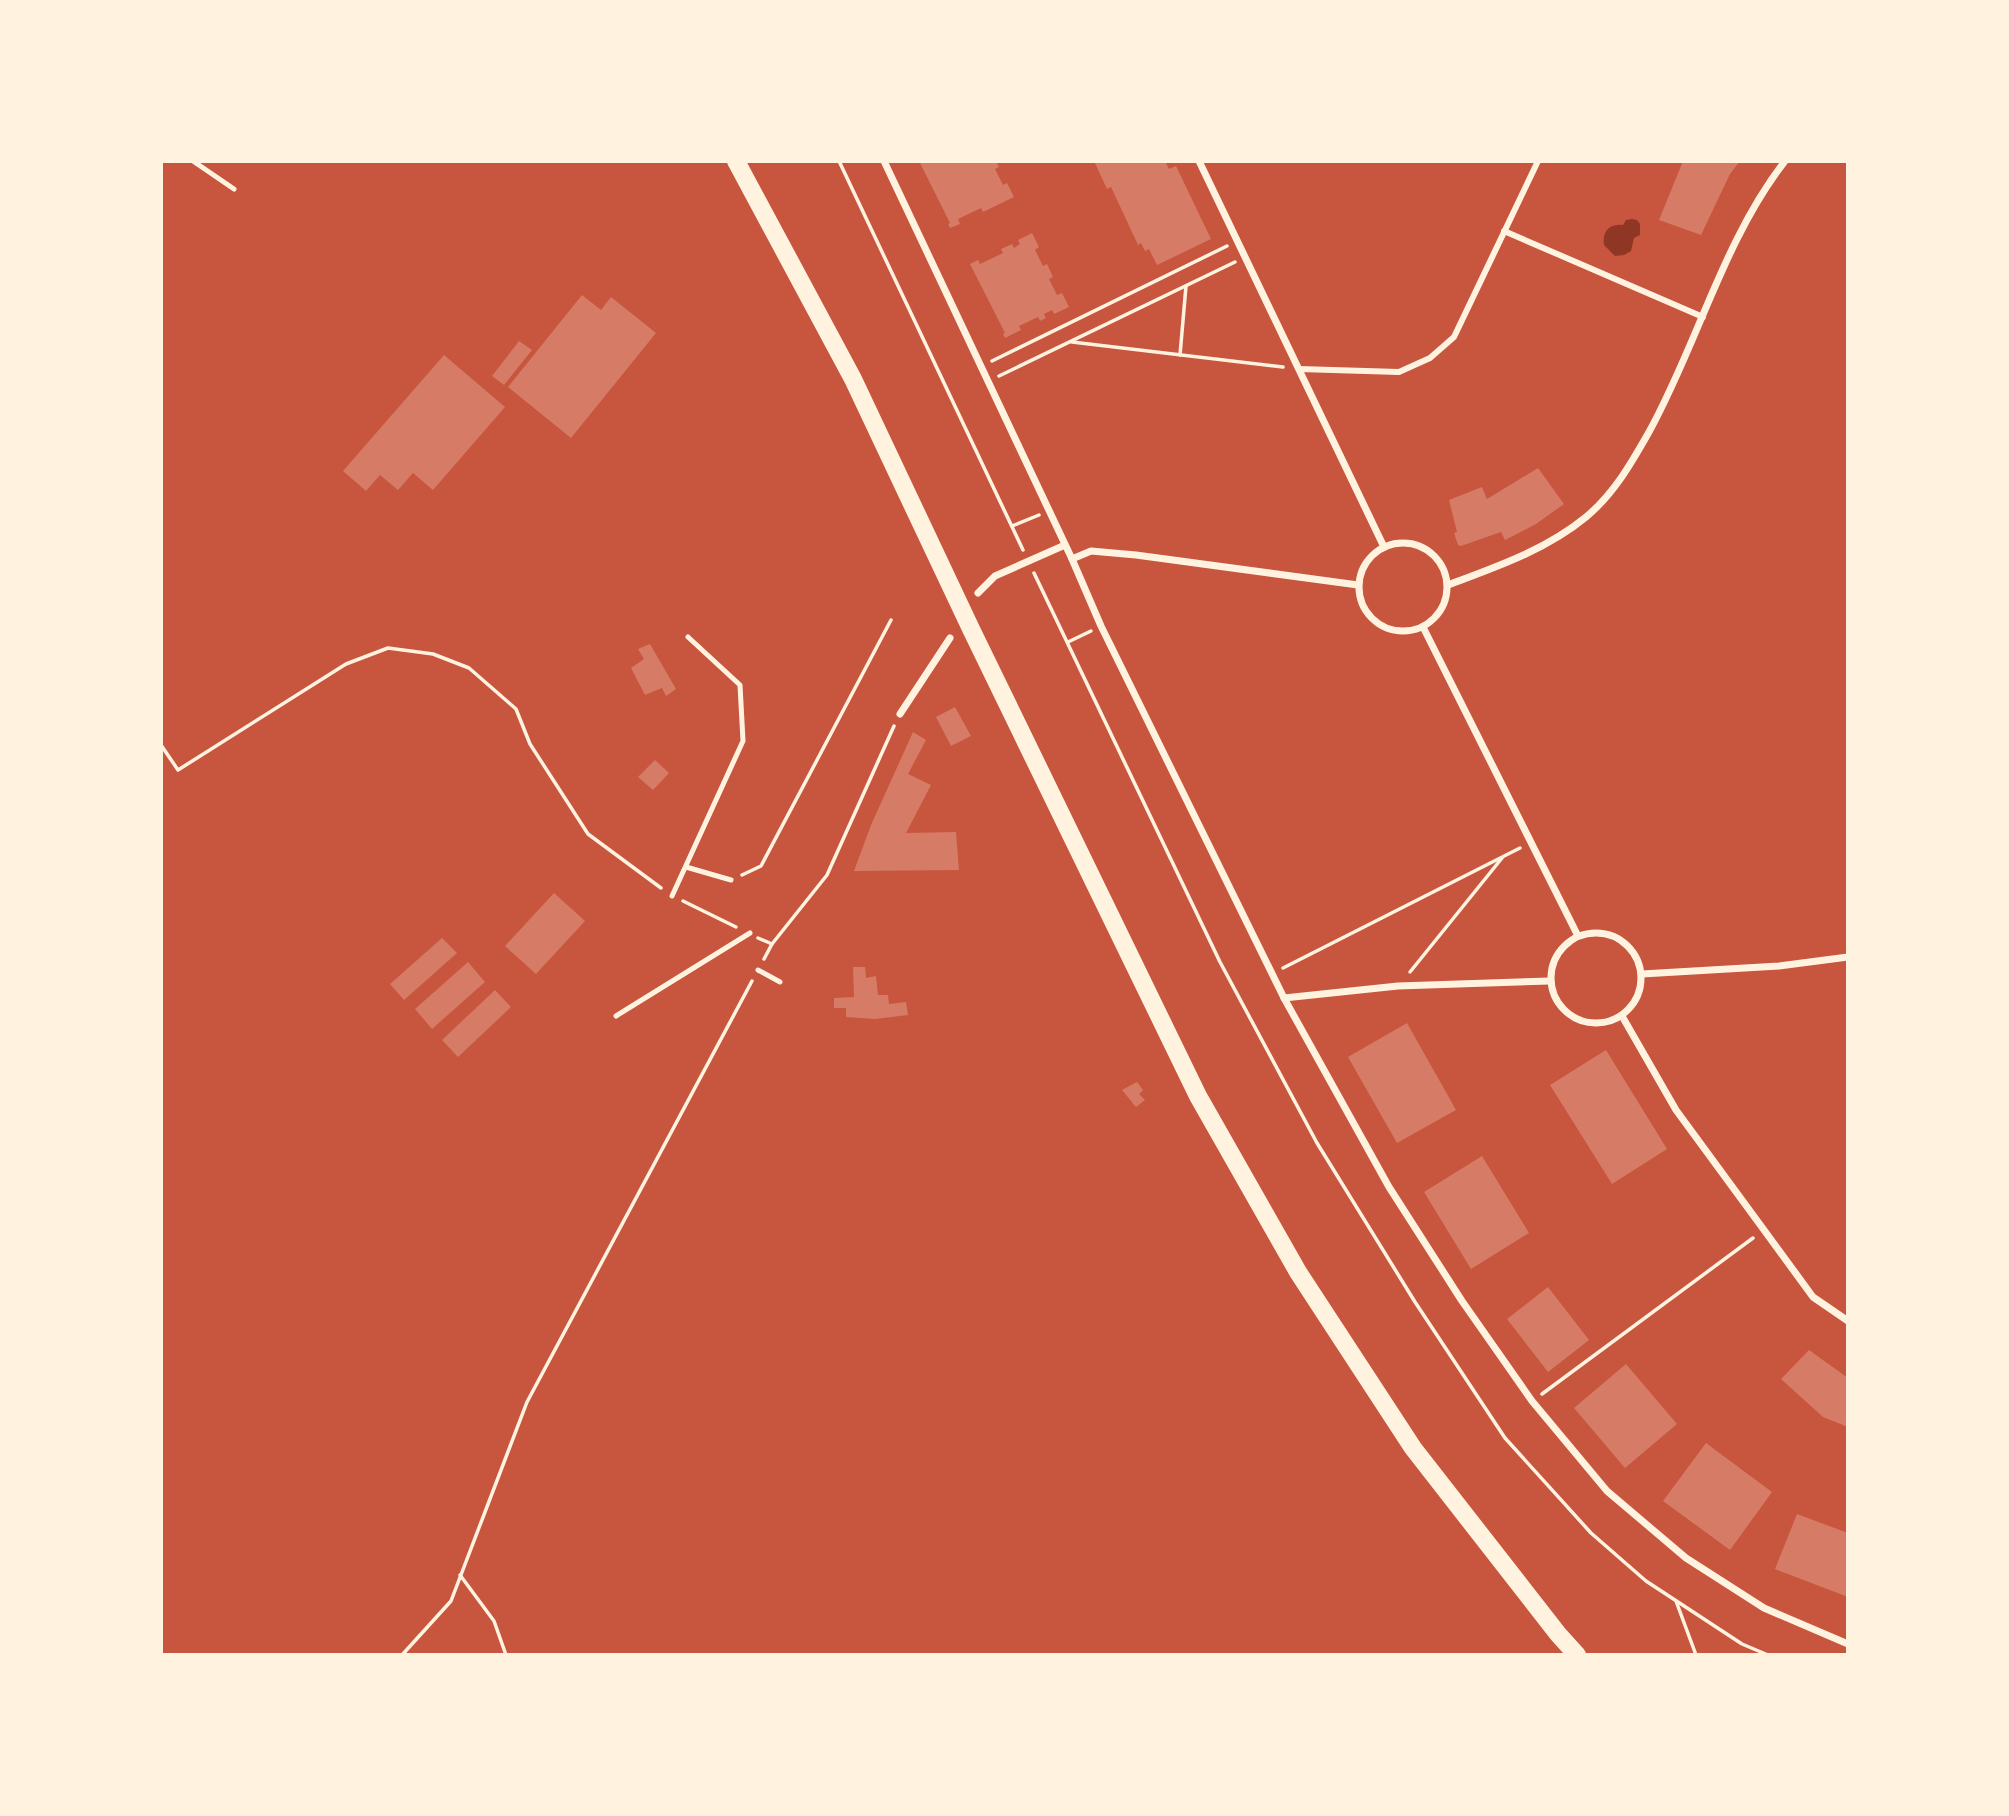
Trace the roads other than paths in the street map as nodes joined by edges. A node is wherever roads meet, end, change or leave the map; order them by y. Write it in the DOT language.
graph roads {
  1 [pos="193,161"];
  2 [pos="736,161"];
  3 [pos="884,161"];
  4 [pos="1199,161"];
  5 [pos="1538,161"];
  6 [pos="1785,161"];
  7 [pos="234,189"];
  8 [pos="1504,231"];
  9 [pos="1703,317"];
  10 [pos="1299,369"];
  11 [pos="1065,545"];
  12 [pos="1384,547"];
  13 [pos="1072,559"];
  14 [pos="1358,585"];
  15 [pos="1448,585"];
  16 [pos="978,593"];
  17 [pos="1423,627"];
  18 [pos="688,638"];
  19 [pos="950,638"];
  20 [pos="900,714"];
  21 [pos="686,867"];
  22 [pos="731,880"];
  23 [pos="672,896"];
  24 [pos="750,933"];
  25 [pos="1578,936"];
  26 [pos="1848,957"];
  27 [pos="758,970"];
  28 [pos="1642,974"];
  29 [pos="1550,981"];
  30 [pos="780,982"];
  31 [pos="1284,998"];
  32 [pos="615,1016"];
  33 [pos="1622,1016"];
  34 [pos="1848,1321"];
  35 [pos="1848,1644"];
  36 [pos="1577,1655"];
  1 -- 7 [label="lane"];
  2 -- 36 [label="main road"];
  3 -- 11 [label="street"];
  4 -- 10 [label="street"];
  5 -- 8 [label="street"];
  6 -- 9 [label="street"];
  8 -- 9 [label="street"];
  8 -- 10 [label="street"];
  9 -- 15 [label="street"];
  10 -- 12 [label="street"];
  11 -- 13 [label="street"];
  11 -- 16 [label="street"];
  12 -- 14 [label="street"];
  12 -- 15 [label="street"];
  13 -- 14 [label="street"];
  13 -- 31 [label="street"];
  14 -- 17 [label="street"];
  15 -- 17 [label="street"];
  17 -- 25 [label="street"];
  18 -- 21 [label="lane"];
  19 -- 20 [label="street"];
  21 -- 22 [label="lane"];
  21 -- 23 [label="lane"];
  24 -- 32 [label="lane"];
  25 -- 28 [label="street"];
  25 -- 29 [label="street"];
  26 -- 28 [label="street"];
  27 -- 30 [label="lane"];
  28 -- 33 [label="street"];
  29 -- 31 [label="street"];
  29 -- 33 [label="street"];
  31 -- 35 [label="street"];
  33 -- 34 [label="street"];
}
